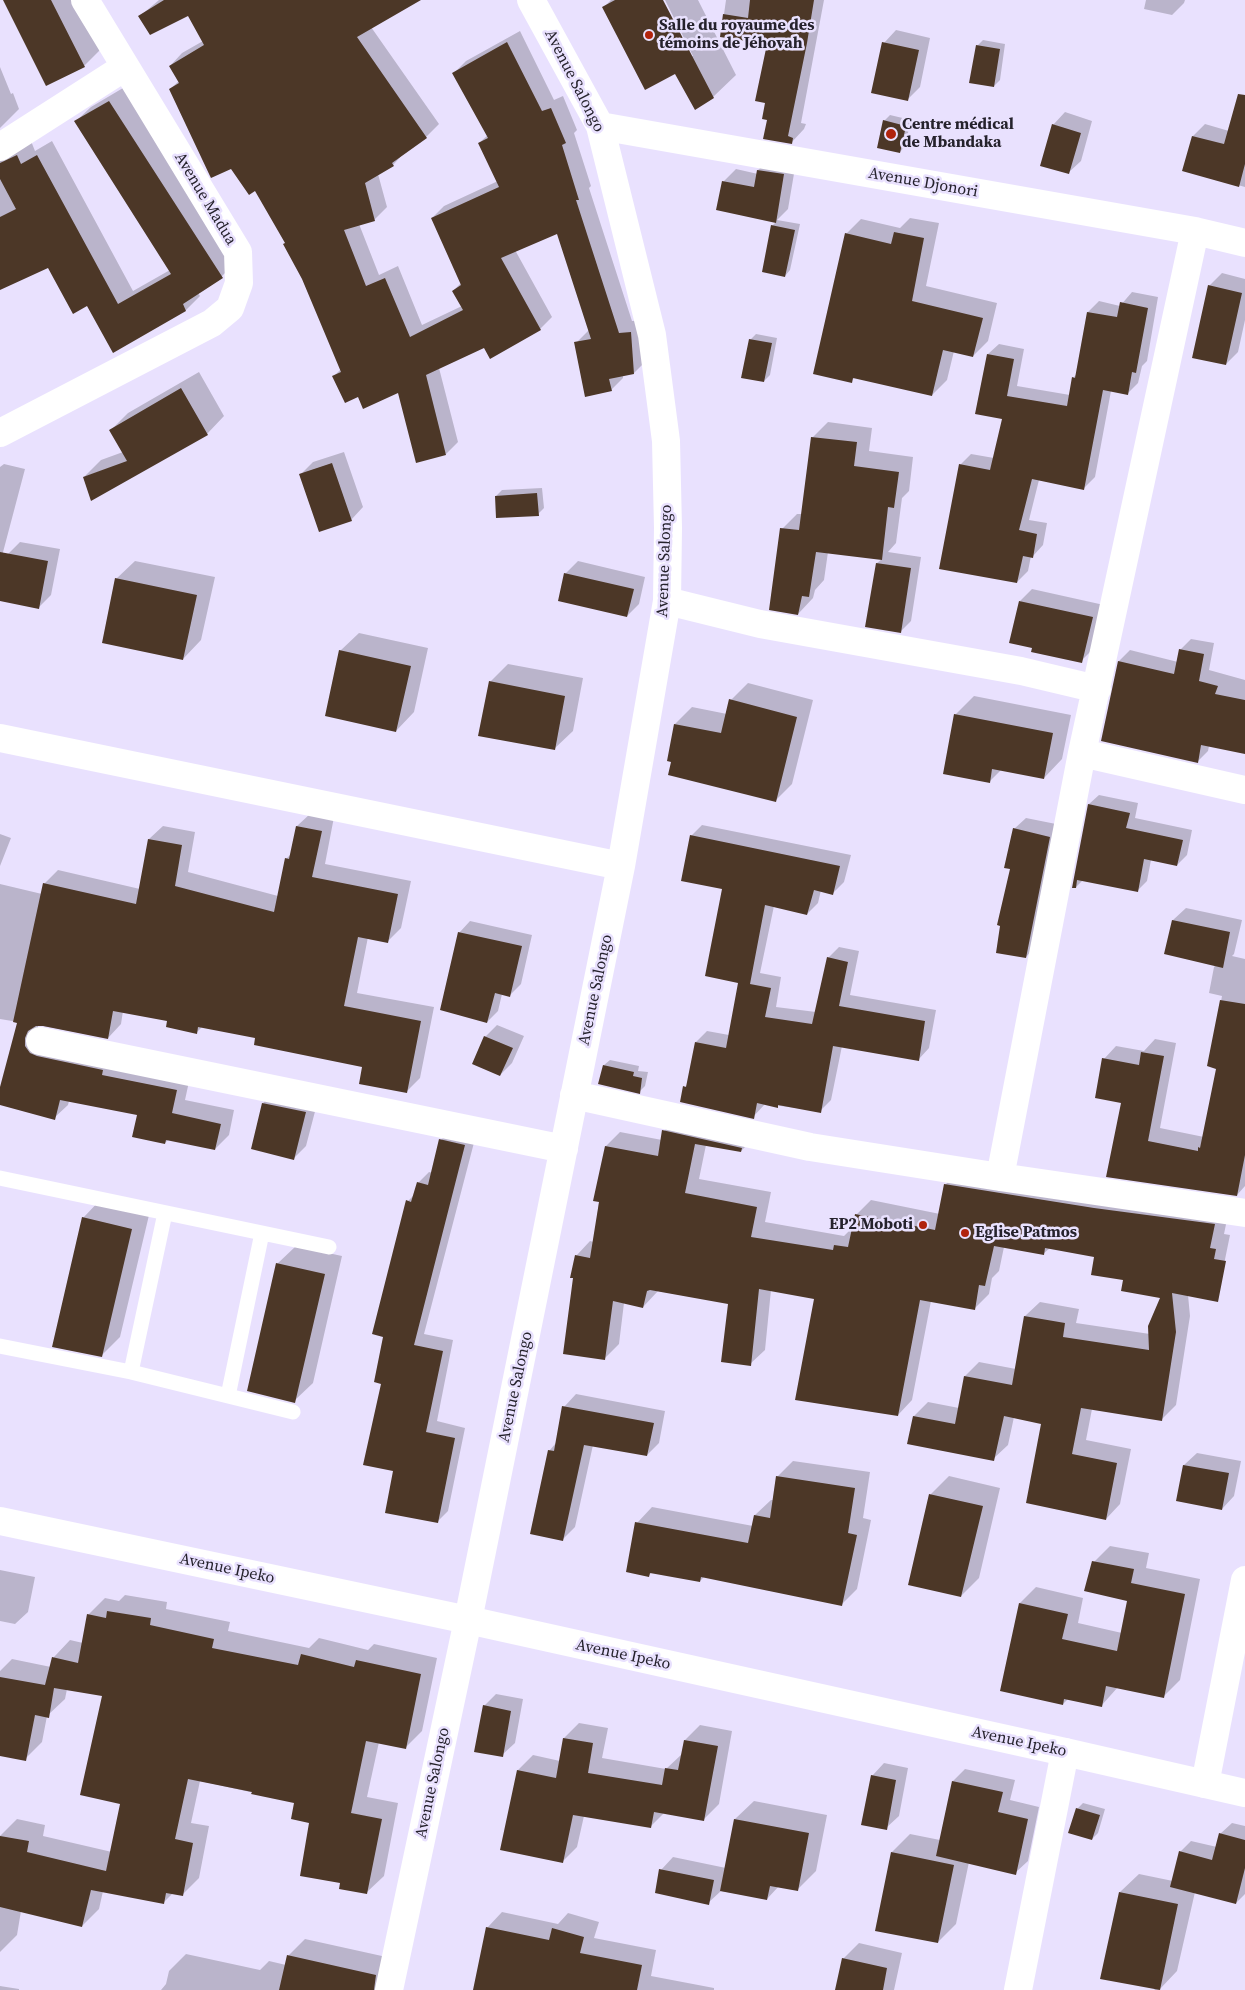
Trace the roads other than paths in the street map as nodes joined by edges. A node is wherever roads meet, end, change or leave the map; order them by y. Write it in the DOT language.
graph roads {
  1 [pos="85,0"];
  2 [pos="541,3"];
  3 [pos="125,67"];
  4 [pos="600,126"];
  5 [pos="0,147"];
  6 [pos="1195,231"];
  7 [pos="1245,243"];
  8 [pos="0,433"];
  9 [pos="667,601"];
  10 [pos="1097,689"];
  11 [pos="0,738"];
  12 [pos="1082,753"];
  13 [pos="1245,790"];
  14 [pos="621,866"];
  15 [pos="40,1042"];
  16 [pos="574,1095"];
  17 [pos="564,1149"];
  18 [pos="1000,1177"];
  19 [pos="0,1178"];
  20 [pos="165,1213"];
  21 [pos="1245,1213"];
  22 [pos="262,1233"];
  23 [pos="329,1247"];
  24 [pos="0,1346"];
  25 [pos="131,1372"];
  26 [pos="228,1396"];
  27 [pos="293,1412"];
  28 [pos="0,1521"];
  29 [pos="1245,1580"];
  30 [pos="468,1620"];
  31 [pos="1065,1752"];
  32 [pos="1205,1784"];
  33 [pos="1245,1793"];
  34 [pos="389,1990"];
  35 [pos="1018,1990"];
  1 -- 3 [label="street, Avenue Madua"];
  2 -- 4 [label="street, Avenue Salongo"];
  3 -- 5 [label="street"];
  3 -- 8 [label="street, Avenue Madua"];
  4 -- 6 [label="street, Avenue Djonori"];
  4 -- 9 [label="street, Avenue Salongo"];
  6 -- 7 [label="street, Avenue Djonori"];
  6 -- 10 [label="street"];
  9 -- 10 [label="street"];
  9 -- 14 [label="street, Avenue Salongo"];
  10 -- 12 [label="street"];
  11 -- 14 [label="street"];
  12 -- 13 [label="street"];
  12 -- 18 [label="street"];
  14 -- 16 [label="street, Avenue Salongo"];
  15 -- 17 [label="street"];
  16 -- 17 [label="street, Avenue Salongo"];
  16 -- 18 [label="street"];
  17 -- 30 [label="street, Avenue Salongo"];
  18 -- 21 [label="street"];
  19 -- 20 [label="lane"];
  20 -- 22 [label="lane"];
  20 -- 25 [label="lane"];
  22 -- 23 [label="lane"];
  22 -- 26 [label="lane"];
  24 -- 25 [label="lane"];
  25 -- 26 [label="lane"];
  26 -- 27 [label="lane"];
  28 -- 30 [label="street, Avenue Ipeko"];
  29 -- 32 [label="street"];
  30 -- 31 [label="street, Avenue Ipeko"];
  30 -- 34 [label="street, Avenue Salongo"];
  31 -- 32 [label="street, Avenue Ipeko"];
  31 -- 35 [label="street"];
  32 -- 33 [label="street, Avenue Ipeko"];
}
